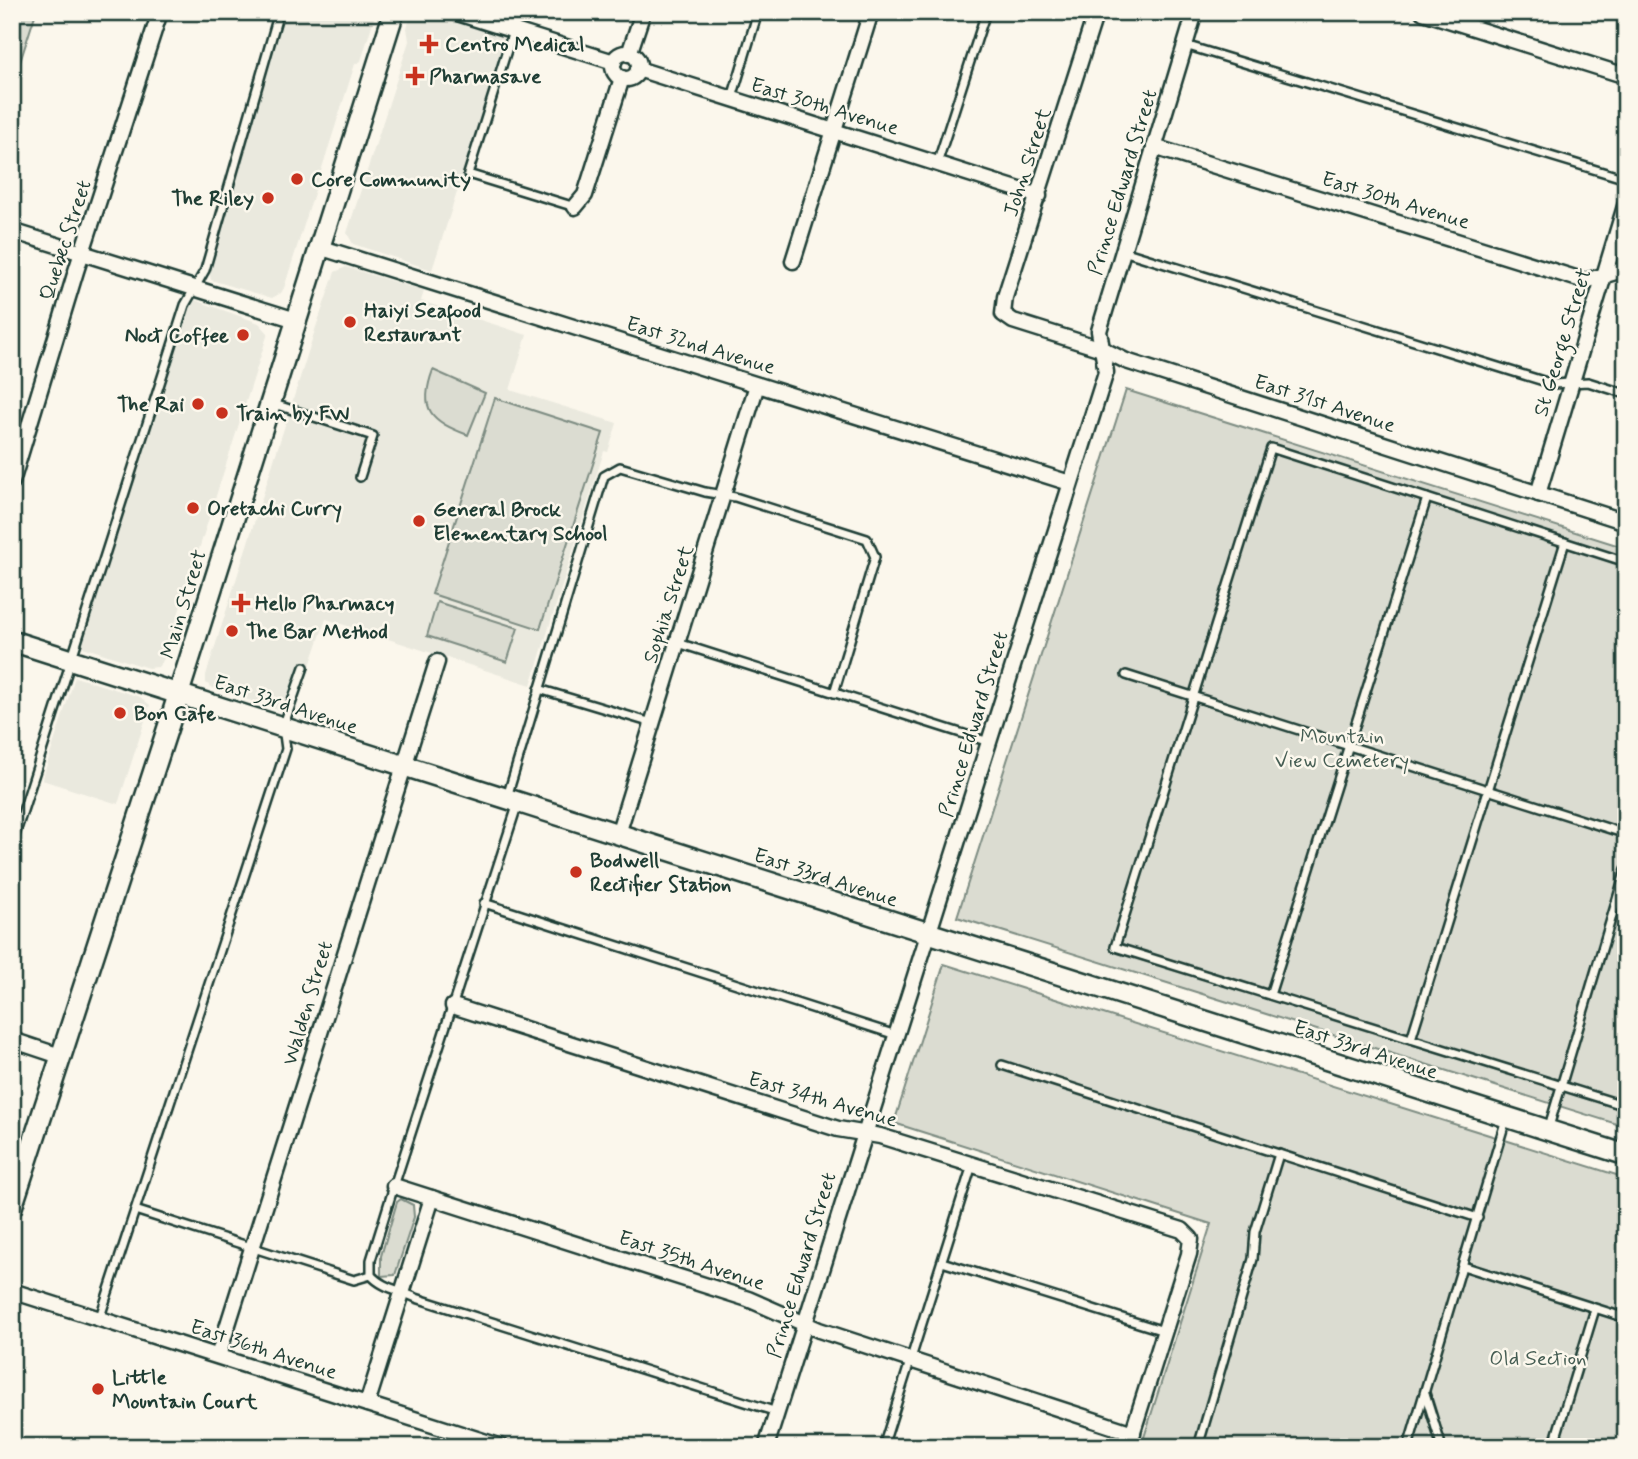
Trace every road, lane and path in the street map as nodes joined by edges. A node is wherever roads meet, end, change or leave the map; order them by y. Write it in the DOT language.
graph roads {
  1 [pos="160,12"];
  2 [pos="279,12"];
  3 [pos="394,12"];
  4 [pos="454,12"];
  5 [pos="519,12"];
  6 [pos="643,12"];
  7 [pos="758,12"];
  8 [pos="871,12"];
  9 [pos="986,12"];
  10 [pos="1097,12"];
  11 [pos="1195,12"];
  12 [pos="1423,12"];
  13 [pos="514,31"];
  14 [pos="1185,45"];
  15 [pos="629,54"];
  16 [pos="614,62"];
  17 [pos="638,69"];
  18 [pos="1626,76"];
  19 [pos="622,78"];
  20 [pos="732,99"];
  21 [pos="833,131"];
  22 [pos="1154,147"];
  23 [pos="937,164"];
  24 [pos="1626,179"];
  25 [pos="1039,196"];
  26 [pos="1626,203"];
  27 [pos="575,207"];
  28 [pos="12,231"];
  29 [pos="319,247"];
  30 [pos="1123,251"];
  31 [pos="82,252"];
  32 [pos="793,261"];
  33 [pos="1626,269"];
  34 [pos="1606,272"];
  35 [pos="195,288"];
  36 [pos="296,320"];
  37 [pos="1013,321"];
  38 [pos="1102,349"];
  39 [pos="1572,383"];
  40 [pos="757,385"];
  41 [pos="1626,394"];
  42 [pos="270,402"];
  43 [pos="360,477"];
  44 [pos="12,482"];
  45 [pos="1070,483"];
  46 [pos="1538,494"];
  47 [pos="724,496"];
  48 [pos="1427,498"];
  49 [pos="1626,522"];
  50 [pos="1565,542"];
  51 [pos="1626,562"];
  52 [pos="12,641"];
  53 [pos="678,643"];
  54 [pos="73,660"];
  55 [pos="437,662"];
  56 [pos="304,667"];
  57 [pos="1126,675"];
  58 [pos="538,689"];
  59 [pos="834,693"];
  60 [pos="179,694"];
  61 [pos="1193,696"];
  62 [pos="653,724"];
  63 [pos="283,727"];
  64 [pos="990,742"];
  65 [pos="1349,745"];
  66 [pos="404,766"];
  67 [pos="1489,789"];
  68 [pos="512,801"];
  69 [pos="618,834"];
  70 [pos="1626,834"];
  71 [pos="12,845"];
  72 [pos="1626,869"];
  73 [pos="484,903"];
  74 [pos="928,933"];
  75 [pos="1270,995"];
  76 [pos="453,1006"];
  77 [pos="896,1035"];
  78 [pos="1412,1039"];
  79 [pos="12,1040"];
  80 [pos="60,1056"];
  81 [pos="1002,1066"];
  82 [pos="1561,1086"];
  83 [pos="1626,1106"];
  84 [pos="1507,1118"];
  85 [pos="1547,1130"];
  86 [pos="864,1132"];
  87 [pos="1279,1154"];
  88 [pos="1626,1154"];
  89 [pos="972,1164"];
  90 [pos="394,1186"];
  91 [pos="432,1198"];
  92 [pos="12,1207"];
  93 [pos="135,1210"];
  94 [pos="1478,1218"];
  95 [pos="253,1248"];
  96 [pos="942,1262"];
  97 [pos="1463,1266"];
  98 [pos="371,1275"];
  99 [pos="402,1290"];
  100 [pos="12,1291"];
  101 [pos="1595,1309"];
  102 [pos="100,1317"];
  103 [pos="1626,1318"];
  104 [pos="804,1323"];
  105 [pos="1165,1331"];
  106 [pos="218,1356"];
  107 [pos="911,1361"];
  108 [pos="1424,1393"];
  109 [pos="367,1404"];
  110 [pos="777,1412"];
  111 [pos="1131,1440"];
  112 [pos="502,1447"];
  113 [pos="766,1447"];
  114 [pos="883,1447"];
  115 [pos="1198,1447"];
  116 [pos="1408,1447"];
  117 [pos="1439,1447"];
  118 [pos="1553,1447"];
  1 -- 31 [label="street, Quebec Street"];
  2 -- 35 [label="lane"];
  3 -- 29 [label="street, Main Street"];
  4 -- 13 [label="street"];
  5 -- 13 [label="lane"];
  6 -- 15 [label="street"];
  7 -- 20 [label="lane"];
  8 -- 21 [label="street"];
  9 -- 23 [label="lane"];
  10 -- 25 [label="street, John Street"];
  11 -- 14 [label="street, Prince Edward Street"];
  12 -- 18 [label="street"];
  13 -- 16 [label="street"];
  13 -- 27 [label="lane"];
  14 -- 22 [label="street, Prince Edward Street"];
  14 -- 24 [label="lane"];
  15 -- 16 [label="street"];
  15 -- 17 [label="street"];
  16 -- 19 [label="street"];
  17 -- 19 [label="street"];
  17 -- 20 [label="street, East 30th Avenue"];
  19 -- 27 [label="street"];
  20 -- 21 [label="street, East 30th Avenue"];
  21 -- 23 [label="street, East 30th Avenue"];
  21 -- 32 [label="street"];
  22 -- 30 [label="street, Prince Edward Street"];
  22 -- 34 [label="street, East 30th Avenue"];
  23 -- 25 [label="street, East 30th Avenue"];
  25 -- 37 [label="street, John Street"];
  26 -- 34 [label="street, St George Street"];
  28 -- 31 [label="street"];
  29 -- 36 [label="street, Main Street"];
  29 -- 40 [label="street, East 32nd Avenue"];
  30 -- 38 [label="street, Prince Edward Street"];
  30 -- 39 [label="lane"];
  31 -- 35 [label="street"];
  31 -- 44 [label="street, Quebec Street"];
  33 -- 34 [label="street, East 30th Avenue"];
  34 -- 39 [label="street, St George Street"];
  35 -- 36 [label="street"];
  35 -- 54 [label="lane"];
  36 -- 42 [label="street, Main Street"];
  37 -- 38 [label="street, East 31st Avenue"];
  38 -- 45 [label="street, Prince Edward Street"];
  38 -- 46 [label="street, East 31st Avenue"];
  39 -- 41 [label="lane"];
  39 -- 46 [label="street, St George Street"];
  40 -- 45 [label="street, East 32nd Avenue"];
  40 -- 47 [label="street, Sophia Street"];
  42 -- 43 [label="lane"];
  42 -- 60 [label="street, Main Street"];
  45 -- 64 [label="street, Prince Edward Street"];
  46 -- 49 [label="street, East 31st Avenue"];
  47 -- 53 [label="street, Sophia Street"];
  47 -- 58 [label="lane"];
  47 -- 59 [label="lane"];
  48 -- 50 [label="lane"];
  48 -- 61 [label="lane"];
  48 -- 65 [label="lane"];
  50 -- 51 [label="lane"];
  50 -- 67 [label="lane"];
  52 -- 54 [label="street, East 33rd Avenue"];
  53 -- 59 [label="lane"];
  53 -- 62 [label="street, Sophia Street"];
  54 -- 60 [label="street, East 33rd Avenue"];
  54 -- 71 [label="lane"];
  55 -- 66 [label="street, Walden Street"];
  56 -- 63 [label="lane"];
  57 -- 61 [label="lane"];
  58 -- 62 [label="lane"];
  58 -- 68 [label="lane"];
  59 -- 64 [label="lane"];
  60 -- 63 [label="street, East 33rd Avenue"];
  60 -- 80 [label="street, Main Street"];
  61 -- 65 [label="lane"];
  61 -- 75 [label="lane"];
  62 -- 69 [label="street, Sophia Street"];
  63 -- 66 [label="street, East 33rd Avenue"];
  63 -- 93 [label="lane"];
  64 -- 74 [label="street, Prince Edward Street"];
  65 -- 67 [label="lane"];
  65 -- 75 [label="lane"];
  66 -- 68 [label="street, East 33rd Avenue"];
  66 -- 95 [label="street, Walden Street"];
  67 -- 70 [label="lane"];
  67 -- 78 [label="lane"];
  68 -- 69 [label="street, East 33rd Avenue"];
  68 -- 73 [label="lane"];
  69 -- 74 [label="street, East 33rd Avenue"];
  72 -- 82 [label="lane"];
  73 -- 76 [label="lane"];
  73 -- 77 [label="lane"];
  74 -- 77 [label="street, Prince Edward Street"];
  74 -- 84 [label="street, East 33rd Avenue"];
  75 -- 78 [label="lane"];
  76 -- 86 [label="street, East 34th Avenue"];
  76 -- 90 [label="lane"];
  77 -- 86 [label="street, Prince Edward Street"];
  78 -- 82 [label="lane"];
  79 -- 80 [label="street"];
  80 -- 92 [label="street, Main Street"];
  81 -- 87 [label="lane"];
  82 -- 83 [label="lane"];
  82 -- 85 [label="lane"];
  84 -- 85 [label="street, East 33rd Avenue"];
  84 -- 94 [label="lane"];
  85 -- 88 [label="street, East 33rd Avenue"];
  86 -- 89 [label="street, East 34th Avenue"];
  86 -- 104 [label="street, Prince Edward Street"];
  87 -- 94 [label="lane"];
  87 -- 115 [label="lane"];
  89 -- 96 [label="lane"];
  89 -- 105 [label="street, East 34th Avenue"];
  90 -- 91 [label="street, East 35th Avenue"];
  90 -- 98 [label="lane"];
  91 -- 99 [label="street"];
  91 -- 104 [label="street, East 35th Avenue"];
  93 -- 95 [label="lane"];
  93 -- 102 [label="lane"];
  94 -- 97 [label="lane"];
  95 -- 98 [label="lane"];
  95 -- 106 [label="street, Walden Street"];
  96 -- 105 [label="lane"];
  96 -- 107 [label="lane"];
  97 -- 101 [label="lane"];
  97 -- 108 [label="lane"];
  98 -- 99 [label="lane"];
  99 -- 109 [label="street"];
  99 -- 110 [label="lane"];
  100 -- 102 [label="street, East 36th Avenue"];
  101 -- 103 [label="lane"];
  101 -- 118 [label="lane"];
  102 -- 106 [label="street, East 36th Avenue"];
  104 -- 107 [label="street, East 35th Avenue"];
  104 -- 110 [label="street, Prince Edward Street"];
  105 -- 111 [label="street"];
  106 -- 109 [label="street, East 36th Avenue"];
  107 -- 111 [label="street, East 35th Avenue"];
  107 -- 114 [label="lane"];
  108 -- 116 [label="lane"];
  108 -- 117 [label="lane"];
  109 -- 112 [label="street, East 36th Avenue"];
  110 -- 113 [label="street, Prince Edward Street"];
}
